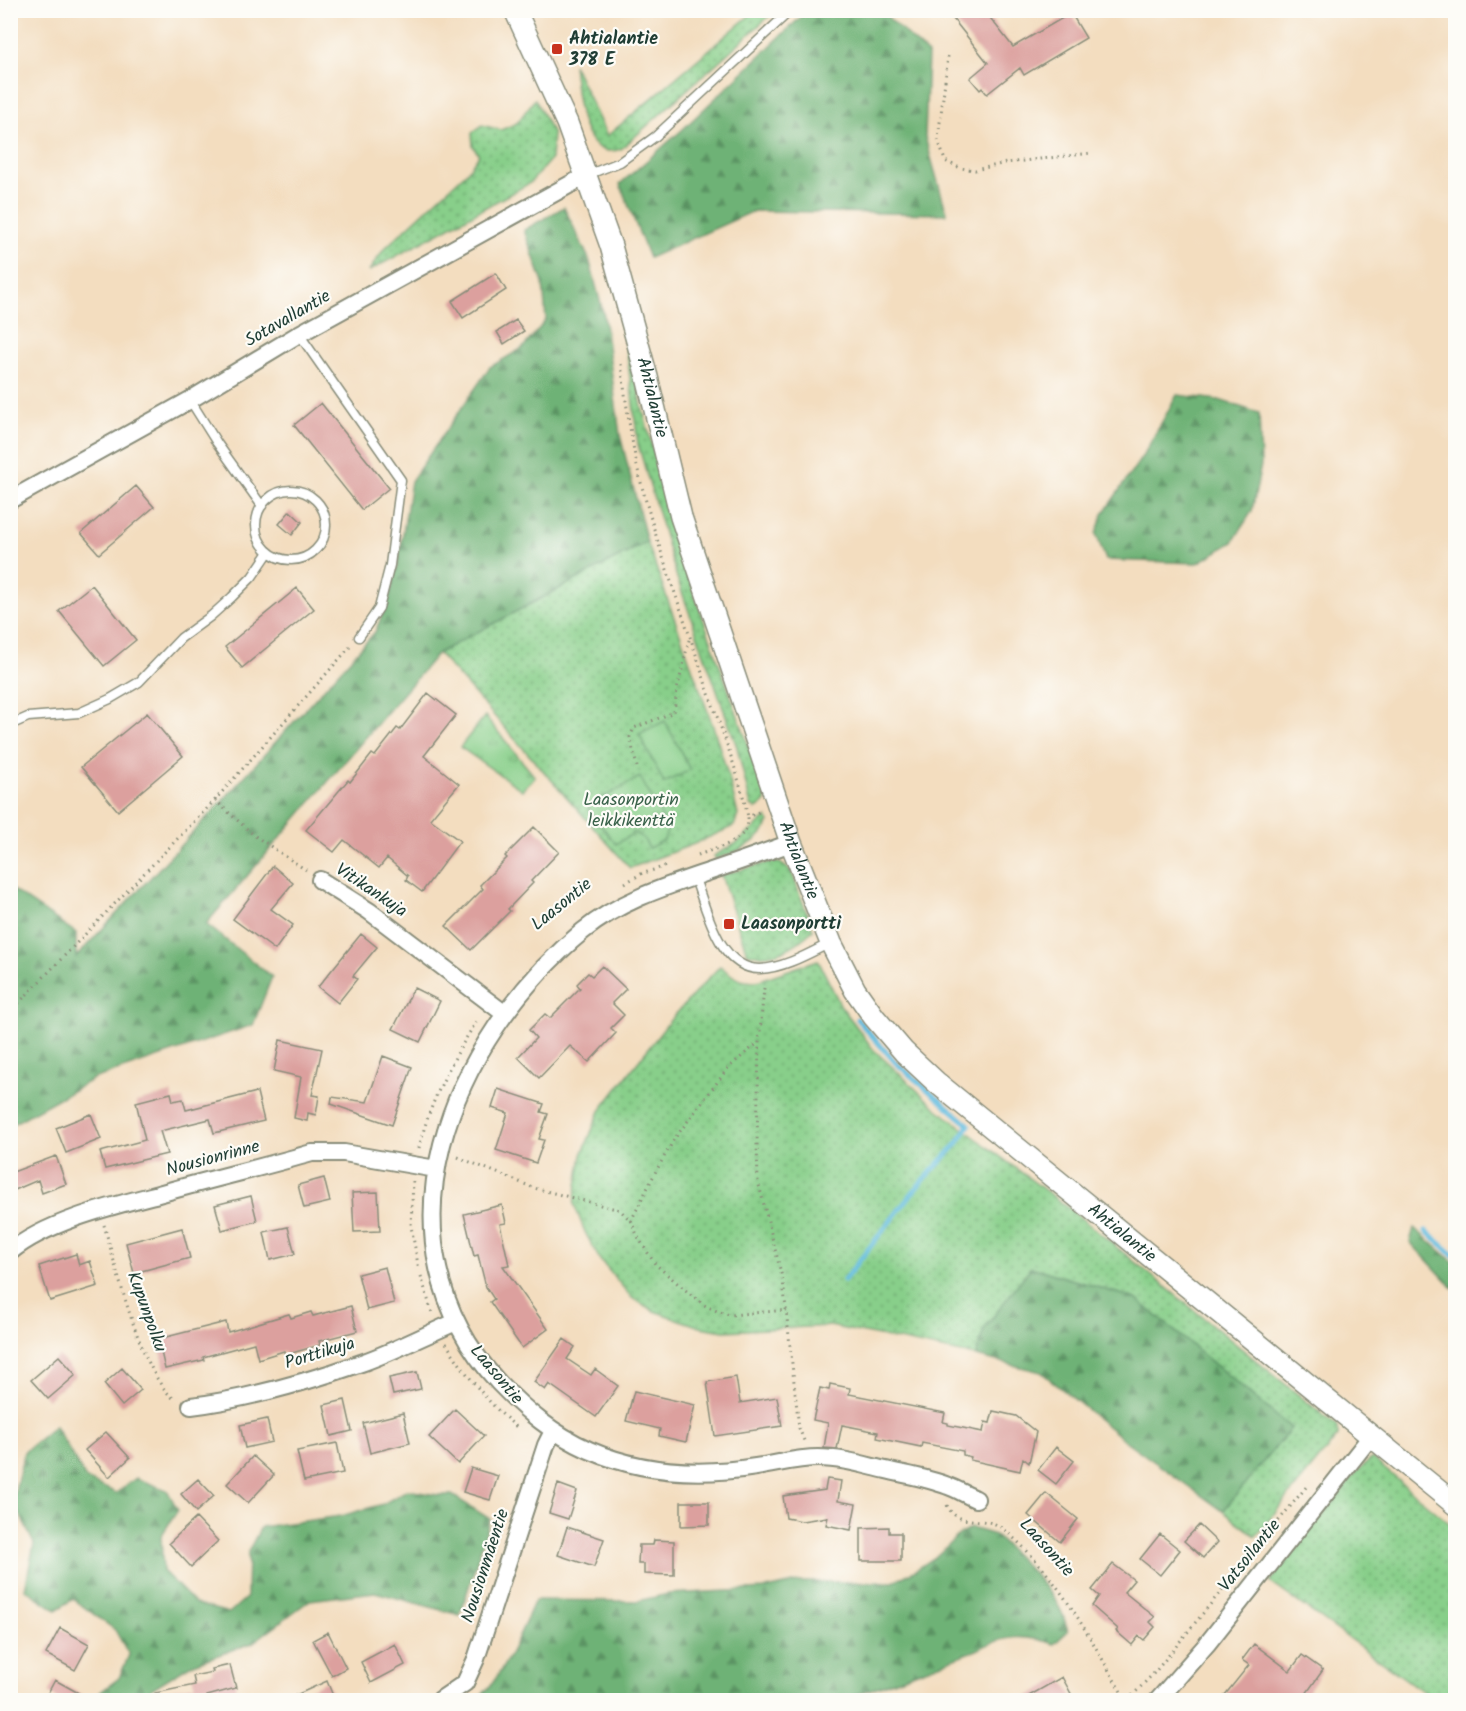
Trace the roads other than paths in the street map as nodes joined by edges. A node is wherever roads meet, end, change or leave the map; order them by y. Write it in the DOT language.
graph roads {
  1 [pos="515,10"];
  2 [pos="791,10"];
  3 [pos="587,175"];
  4 [pos="299,334"];
  5 [pos="190,400"];
  6 [pos="10,500"];
  7 [pos="262,506"];
  8 [pos="269,552"];
  9 [pos="359,637"];
  10 [pos="10,725"];
  11 [pos="791,843"];
  12 [pos="694,876"];
  13 [pos="320,880"];
  14 [pos="831,943"];
  15 [pos="505,1014"];
  16 [pos="436,1169"];
  17 [pos="10,1252"];
  18 [pos="456,1322"];
  19 [pos="191,1406"];
  20 [pos="1372,1435"];
  21 [pos="549,1438"];
  22 [pos="976,1499"];
  23 [pos="1455,1505"];
  24 [pos="440,1701"];
  25 [pos="1158,1701"];
  1 -- 3 [label="street, Ahtialantie"];
  2 -- 3 [label="lane"];
  3 -- 4 [label="street, Sotavallantie"];
  3 -- 11 [label="street, Ahtialantie"];
  4 -- 5 [label="street, Sotavallantie"];
  4 -- 9 [label="lane"];
  5 -- 6 [label="street, Sotavallantie"];
  5 -- 7 [label="lane"];
  7 -- 8 [label="lane"];
  7 -- 8 [label="lane"];
  8 -- 10 [label="lane"];
  11 -- 12 [label="street, Laasontie"];
  11 -- 14 [label="street, Ahtialantie"];
  12 -- 14 [label="lane"];
  12 -- 15 [label="street, Laasontie"];
  13 -- 15 [label="street, Vitikankuja"];
  14 -- 20 [label="street, Ahtialantie"];
  15 -- 16 [label="street, Laasontie"];
  16 -- 17 [label="street, Nousionrinne"];
  16 -- 18 [label="street, Laasontie"];
  18 -- 19 [label="street, Porttikuja"];
  18 -- 21 [label="street, Laasontie"];
  20 -- 23 [label="street, Ahtialantie"];
  20 -- 25 [label="street, Vatsoilantie"];
  21 -- 22 [label="street, Laasontie"];
  21 -- 24 [label="street, Nousionmäentie"];
}
